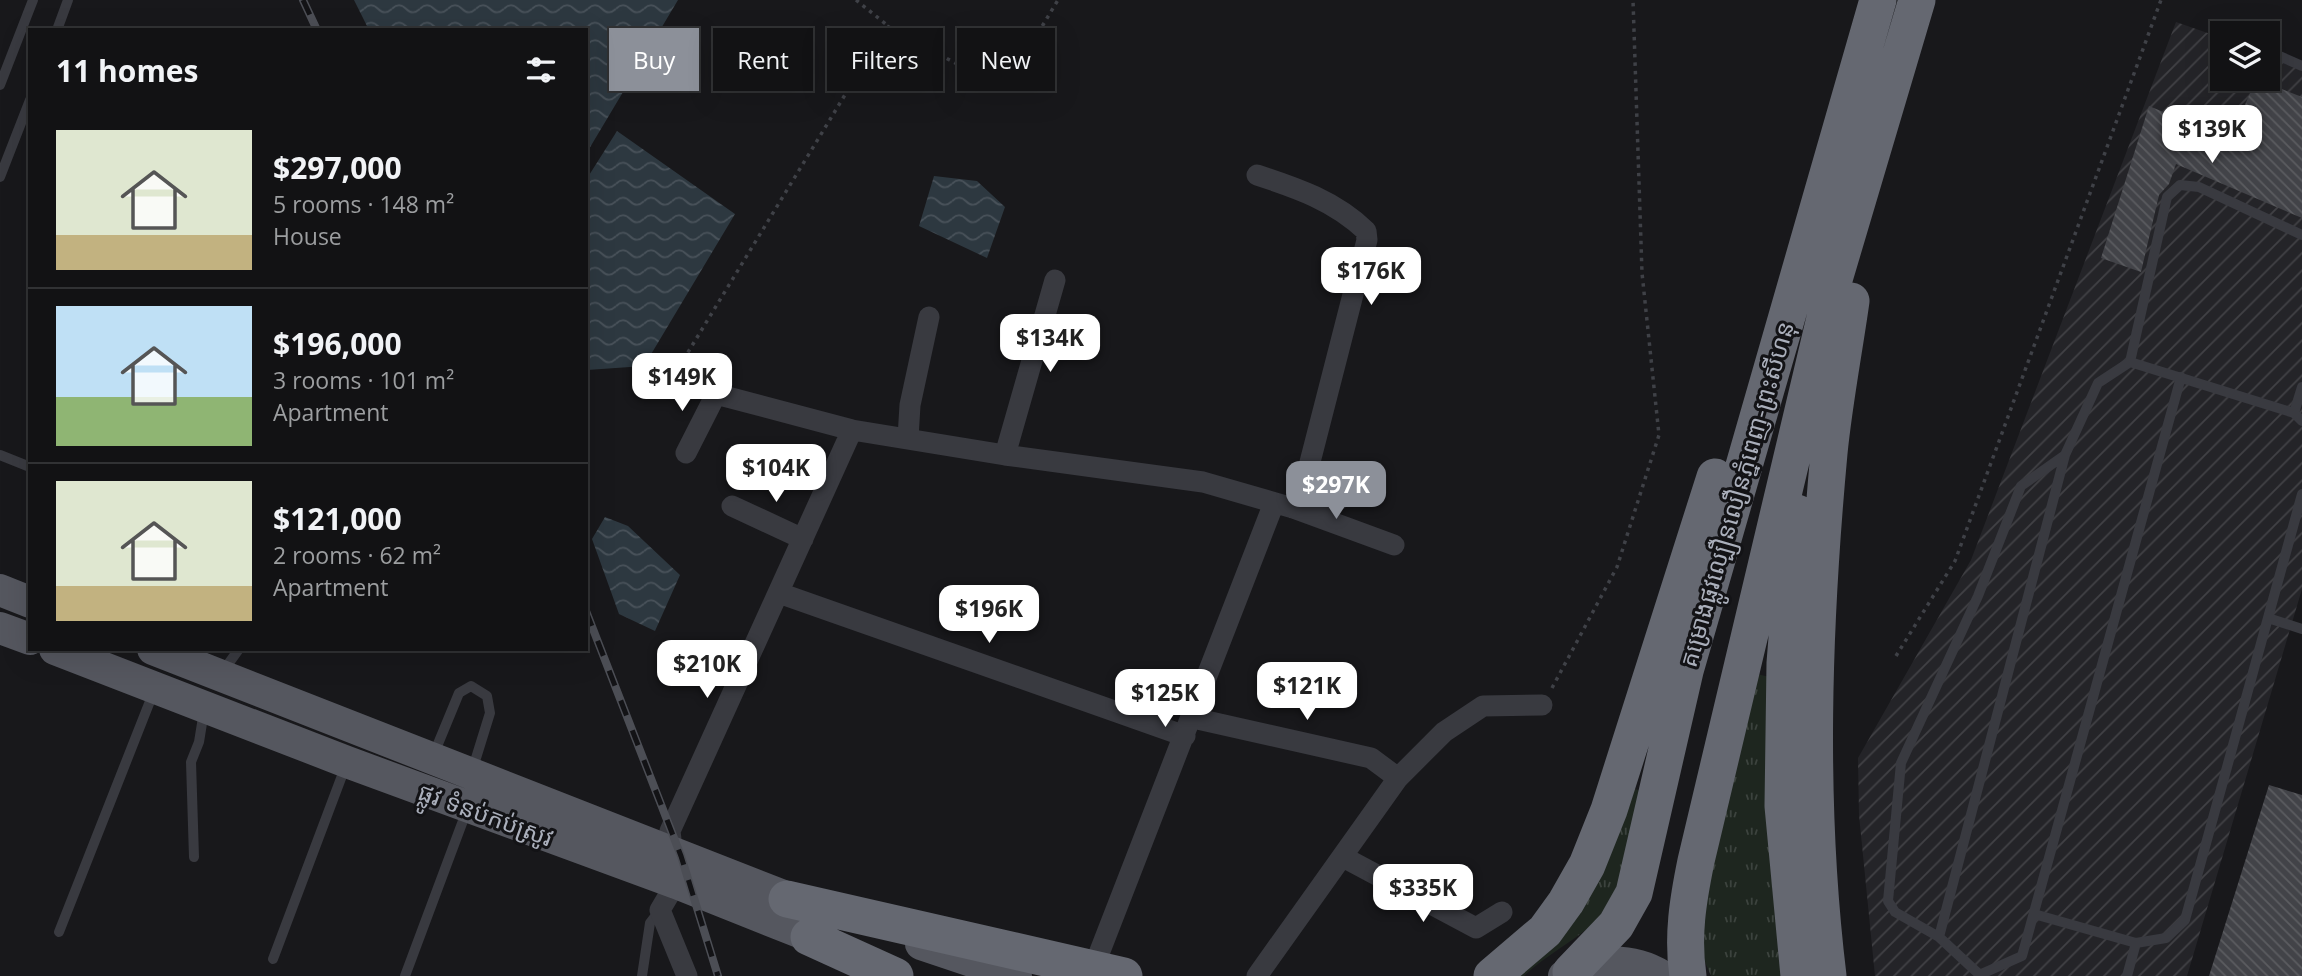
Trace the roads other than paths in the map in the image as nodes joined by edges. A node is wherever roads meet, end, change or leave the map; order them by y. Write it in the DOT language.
graph roads {
  1 [pos="33,0"];
  2 [pos="68,0"];
  3 [pos="1878,0"];
  4 [pos="1915,7"];
  5 [pos="58,28"];
  6 [pos="2280,56"];
  7 [pos="2302,66"];
  8 [pos="1856,73"];
  9 [pos="0,85"];
  10 [pos="28,105"];
  11 [pos="1257,175"];
  12 [pos="0,177"];
  13 [pos="2302,235"];
  14 [pos="1835,276"];
  15 [pos="1055,280"];
  16 [pos="929,317"];
  17 [pos="2130,362"];
  18 [pos="2181,377"];
  19 [pos="673,378"];
  20 [pos="2302,387"];
  21 [pos="716,394"];
  22 [pos="2298,417"];
  23 [pos="852,430"];
  24 [pos="908,438"];
  25 [pos="686,453"];
  26 [pos="0,455"];
  27 [pos="1004,455"];
  28 [pos="2065,455"];
  29 [pos="28,466"];
  30 [pos="1353,488"];
  31 [pos="2301,501"];
  32 [pos="1289,504"];
  33 [pos="732,506"];
  34 [pos="803,539"];
  35 [pos="1394,545"];
  36 [pos="0,590"];
  37 [pos="779,593"];
  38 [pos="28,601"];
  39 [pos="2268,618"];
  40 [pos="0,628"];
  41 [pos="2302,629"];
  42 [pos="28,638"];
  43 [pos="60,651"];
  44 [pos="238,651"];
  45 [pos="165,652"];
  46 [pos="220,676"];
  47 [pos="155,688"];
  48 [pos="1542,705"];
  49 [pos="205,708"];
  50 [pos="1189,727"];
  51 [pos="432,759"];
  52 [pos="348,762"];
  53 [pos="471,774"];
  54 [pos="1398,778"];
  55 [pos="468,807"];
  56 [pos="194,857"];
  57 [pos="1343,857"];
  58 [pos="674,868"];
  59 [pos="787,899"];
  60 [pos="660,910"];
  61 [pos="1502,912"];
  62 [pos="2034,914"];
  63 [pos="59,932"];
  64 [pos="809,937"];
  65 [pos="1939,937"];
  66 [pos="2136,943"];
  67 [pos="273,959"];
  68 [pos="1109,972"];
  69 [pos="1567,974"];
  70 [pos="405,976"];
  71 [pos="642,976"];
  72 [pos="687,976"];
  73 [pos="895,976"];
  74 [pos="919,976"];
  75 [pos="1016,976"];
  76 [pos="1257,976"];
  77 [pos="1492,976"];
  78 [pos="1662,976"];
  79 [pos="1688,976"];
  80 [pos="1799,976"];
  81 [pos="1828,976"];
  82 [pos="1979,976"];
  83 [pos="2127,976"];
  1 -- 9 [label="lane"];
  2 -- 5 [label="lane"];
  3 -- 8 [label="highway, គម្រោងផ្លូវល្បឿនលឿនភ្នំពេញ-ព្រះសីហនុ"];
  4 -- 14 [label="highway, គម្រោងផ្លូវល្បឿនលឿនភ្នំពេញ-ព្រះសីហនុ"];
  4 -- 81 [label="highway"];
  6 -- 7 [label="lane"];
  8 -- 69 [label="highway, គម្រោងផ្លូវល្បឿនលឿនភ្នំពេញ-ព្រះសីហនុ"];
  8 -- 77 [label="highway"];
  10 -- 12 [label="lane"];
  11 -- 32 [label="street"];
  13 -- 17 [label="lane"];
  14 -- 79 [label="highway, គម្រោងផ្លូវល្បឿនលឿនភ្នំពេញ-ព្រះសីហនុ"];
  14 -- 80 [label="highway"];
  15 -- 27 [label="street"];
  16 -- 24 [label="street"];
  17 -- 18 [label="lane"];
  17 -- 28 [label="lane"];
  18 -- 22 [label="lane"];
  18 -- 62 [label="lane"];
  19 -- 21 [label="lane"];
  20 -- 22 [label="lane"];
  21 -- 23 [label="street"];
  21 -- 25 [label="street"];
  23 -- 24 [label="street"];
  23 -- 34 [label="street"];
  24 -- 27 [label="street"];
  26 -- 29 [label="lane"];
  27 -- 32 [label="street"];
  28 -- 65 [label="lane"];
  28 -- 65 [label="lane"];
  30 -- 32 [label="street"];
  31 -- 39 [label="lane"];
  32 -- 35 [label="street"];
  32 -- 50 [label="street"];
  33 -- 34 [label="street"];
  34 -- 37 [label="street"];
  36 -- 38 [label="main road"];
  37 -- 50 [label="street"];
  37 -- 58 [label="street"];
  39 -- 41 [label="lane"];
  39 -- 66 [label="lane"];
  40 -- 42 [label="main road"];
  43 -- 47 [label="main road, ផ្លូវ ទំនប់កប់ស្រូវ"];
  44 -- 46 [label="lane"];
  45 -- 46 [label="main road, ផ្លូវ ទំនប់កប់ស្រូវ"];
  46 -- 51 [label="main road, ផ្លូវ ទំនប់កប់ស្រូវ"];
  47 -- 49 [label="main road, ផ្លូវ ទំនប់កប់ស្រូវ"];
  47 -- 63 [label="lane"];
  48 -- 54 [label="street"];
  49 -- 52 [label="main road, ផ្លូវ ទំនប់កប់ស្រូវ"];
  49 -- 56 [label="lane"];
  50 -- 54 [label="street"];
  50 -- 68 [label="street"];
  51 -- 53 [label="main road, ផ្លូវ ទំនប់កប់ស្រូវ"];
  51 -- 53 [label="lane"];
  52 -- 55 [label="main road, ផ្លូវ ទំនប់កប់ស្រូវ"];
  52 -- 67 [label="lane"];
  53 -- 58 [label="main road, ផ្លូវ ទំនប់កប់ស្រូវ"];
  54 -- 57 [label="street"];
  55 -- 58 [label="main road, ផ្លូវ ទំនប់កប់ស្រូវ"];
  55 -- 70 [label="lane"];
  57 -- 61 [label="street"];
  57 -- 76 [label="street"];
  58 -- 59 [label="main road, ផ្លូវ ទំនប់កប់ស្រូវ"];
  58 -- 60 [label="street"];
  58 -- 64 [label="main road, ផ្លូវ ទំនប់កប់ស្រូវ"];
  59 -- 68 [label="highway"];
  59 -- 75 [label="main road, ផ្លូវ ទំនប់កប់ស្រូវ"];
  60 -- 71 [label="lane"];
  60 -- 72 [label="street"];
  62 -- 66 [label="lane"];
  62 -- 82 [label="lane"];
  64 -- 73 [label="highway"];
  64 -- 74 [label="main road, ផ្លូវ ទំនប់កប់ស្រូវ"];
  65 -- 82 [label="lane"];
  66 -- 83 [label="lane"];
  69 -- 78 [label="main road"];
}
